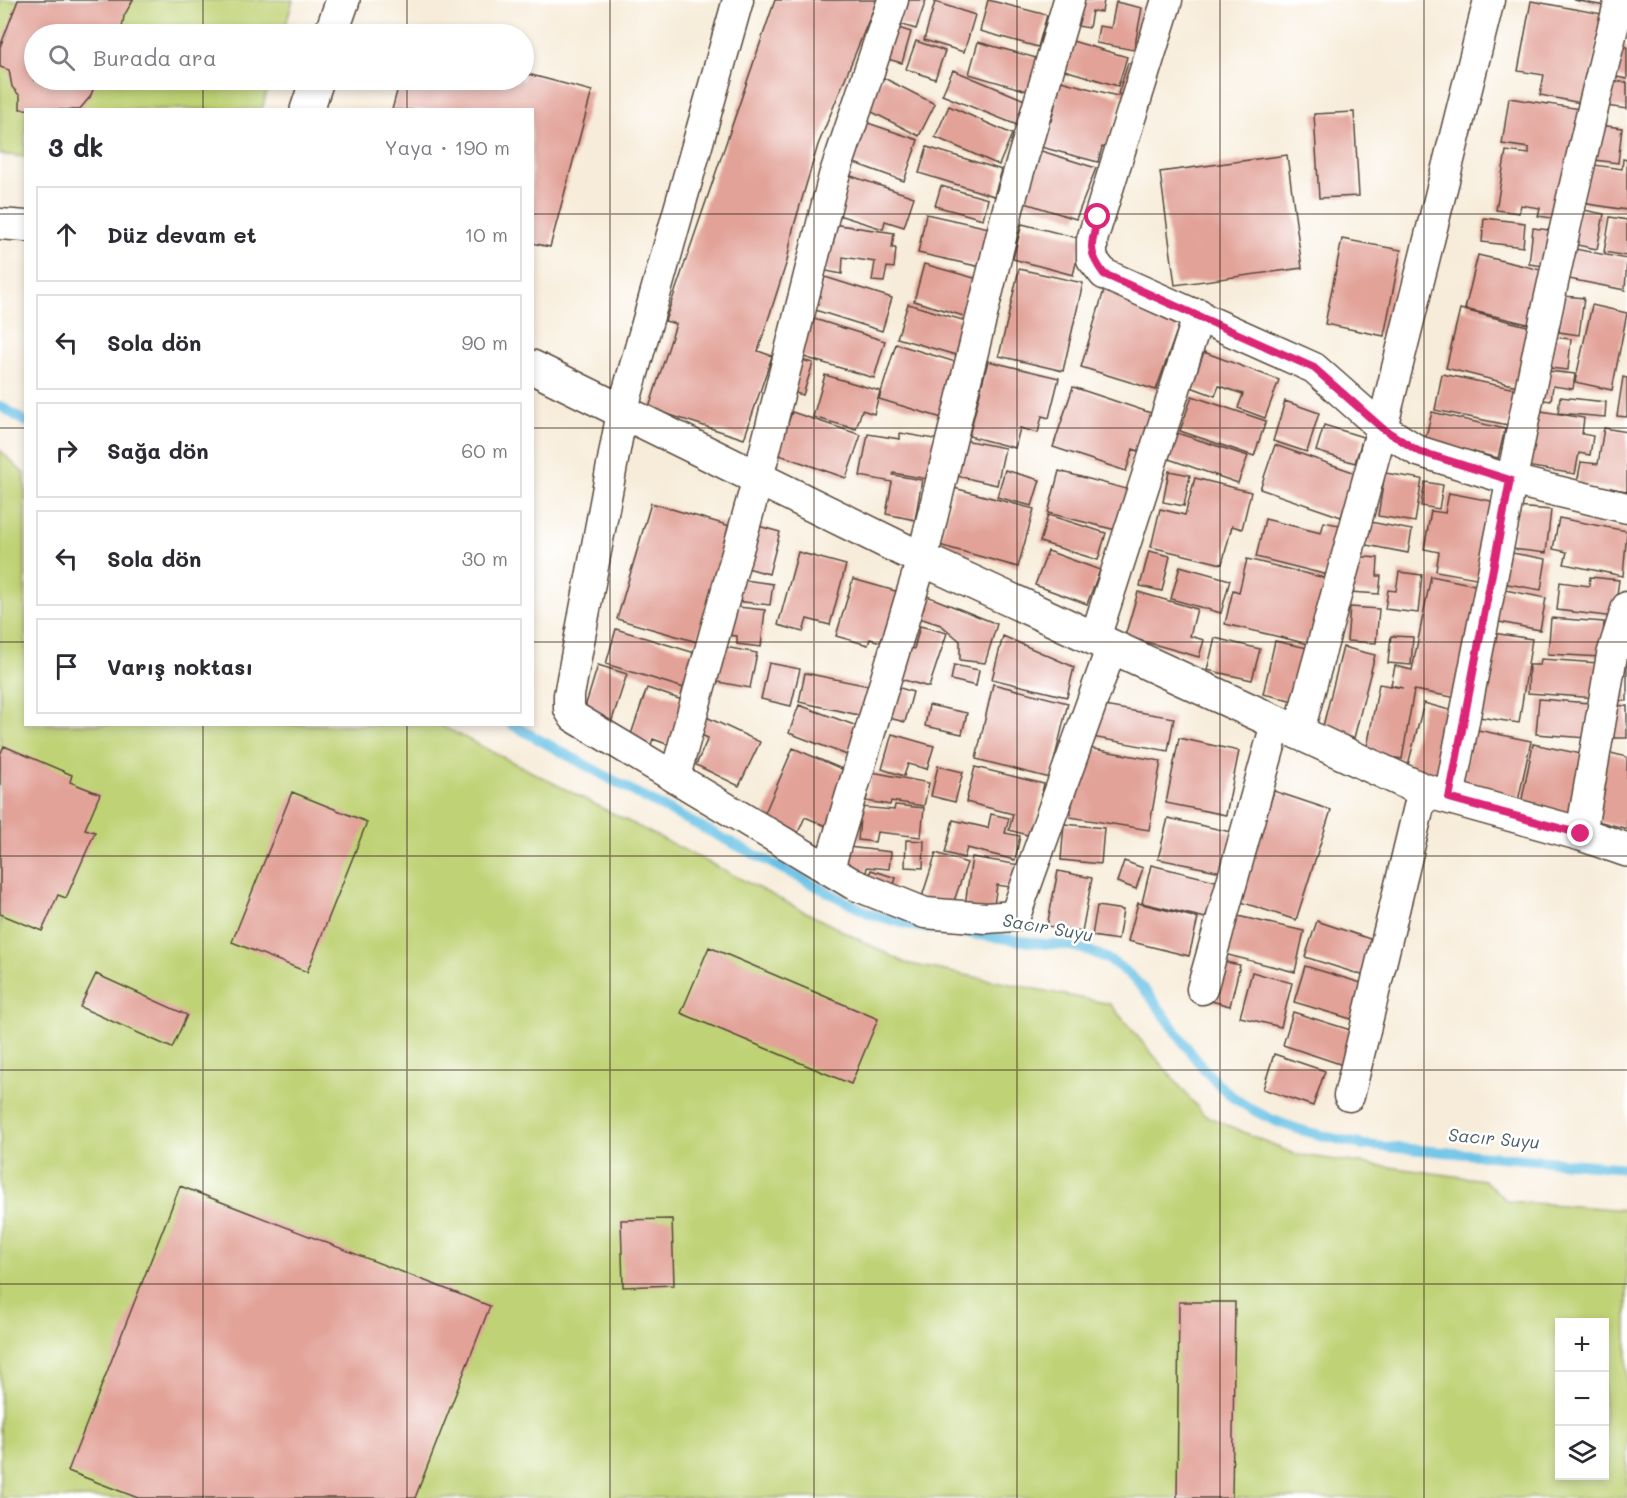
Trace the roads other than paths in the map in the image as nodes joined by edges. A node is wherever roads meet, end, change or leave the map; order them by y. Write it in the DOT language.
graph roads {
  1 [pos="343,0"];
  2 [pos="738,0"];
  3 [pos="892,0"];
  4 [pos="1069,0"];
  5 [pos="1167,0"];
  6 [pos="1489,0"];
  7 [pos="1620,0"];
  8 [pos="335,24"];
  9 [pos="314,90"];
  10 [pos="308,108"];
  11 [pos="0,224"];
  12 [pos="24,226"];
  13 [pos="1199,314"];
  14 [pos="534,368"];
  15 [pos="622,412"];
  16 [pos="1382,428"];
  17 [pos="758,478"];
  18 [pos="1510,480"];
  19 [pos="1627,508"];
  20 [pos="922,559"];
  21 [pos="1627,607"];
  22 [pos="1103,642"];
  23 [pos="1287,729"];
  24 [pos="675,776"];
  25 [pos="1436,794"];
  26 [pos="1581,834"];
  27 [pos="1627,850"];
  28 [pos="829,868"];
  29 [pos="1202,989"];
  30 [pos="1349,1096"];
  1 -- 8 [label="street"];
  2 -- 15 [label="street"];
  3 -- 17 [label="street"];
  4 -- 20 [label="street"];
  5 -- 13 [label="street"];
  6 -- 16 [label="street"];
  7 -- 18 [label="street"];
  9 -- 10 [label="street"];
  11 -- 12 [label="street"];
  13 -- 16 [label="street"];
  13 -- 22 [label="street"];
  14 -- 15 [label="street"];
  15 -- 17 [label="street"];
  15 -- 24 [label="street"];
  16 -- 18 [label="street"];
  16 -- 23 [label="street"];
  17 -- 20 [label="street"];
  17 -- 24 [label="street"];
  18 -- 19 [label="street"];
  18 -- 25 [label="street"];
  20 -- 22 [label="street"];
  20 -- 28 [label="street"];
  21 -- 26 [label="street"];
  22 -- 23 [label="street"];
  22 -- 28 [label="street"];
  23 -- 25 [label="street"];
  23 -- 29 [label="street"];
  24 -- 28 [label="street"];
  25 -- 26 [label="street"];
  25 -- 30 [label="street"];
  26 -- 27 [label="street"];
}
